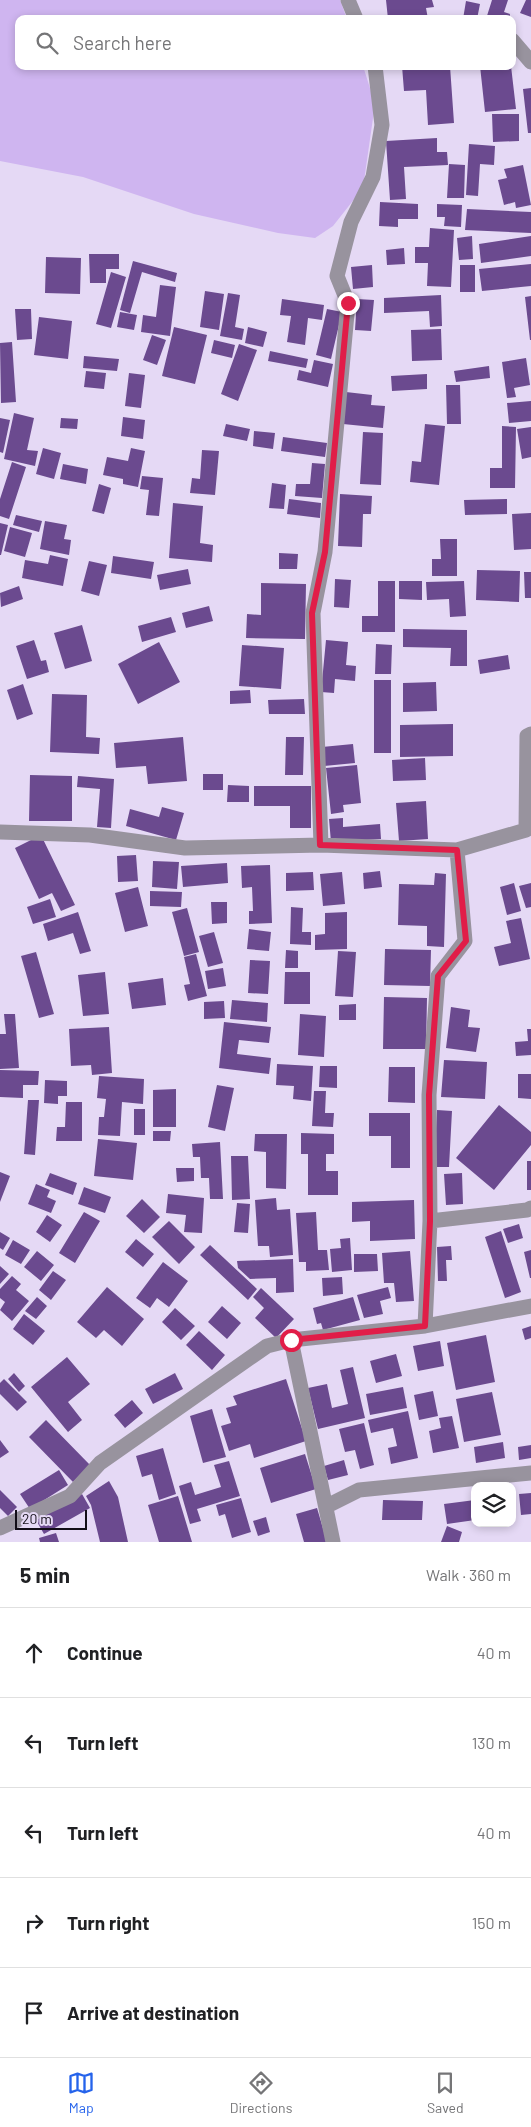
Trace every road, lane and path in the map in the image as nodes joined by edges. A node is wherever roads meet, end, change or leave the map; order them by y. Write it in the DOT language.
graph roads {
  1 [pos="348,0"];
  2 [pos="354,15"];
  3 [pos="516,45"];
  4 [pos="531,62"];
  5 [pos="375,70"];
  6 [pos="531,734"];
  7 [pos="0,832"];
  8 [pos="320,845"];
  9 [pos="457,850"];
  10 [pos="531,1208"];
  11 [pos="430,1221"];
  12 [pos="531,1306"];
  13 [pos="425,1326"];
  14 [pos="291,1340"];
  15 [pos="531,1473"];
  16 [pos="327,1506"];
  17 [pos="0,1528"];
  18 [pos="333,1542"];
  1 -- 2 [label="street"];
  3 -- 4 [label="street"];
  5 -- 8 [label="street"];
  6 -- 9 [label="street"];
  7 -- 8 [label="street"];
  8 -- 9 [label="street"];
  9 -- 11 [label="street"];
  10 -- 11 [label="street"];
  11 -- 13 [label="street"];
  12 -- 13 [label="street"];
  13 -- 14 [label="street"];
  14 -- 16 [label="street"];
  14 -- 17 [label="street"];
  15 -- 16 [label="street"];
  16 -- 18 [label="street"];
}
